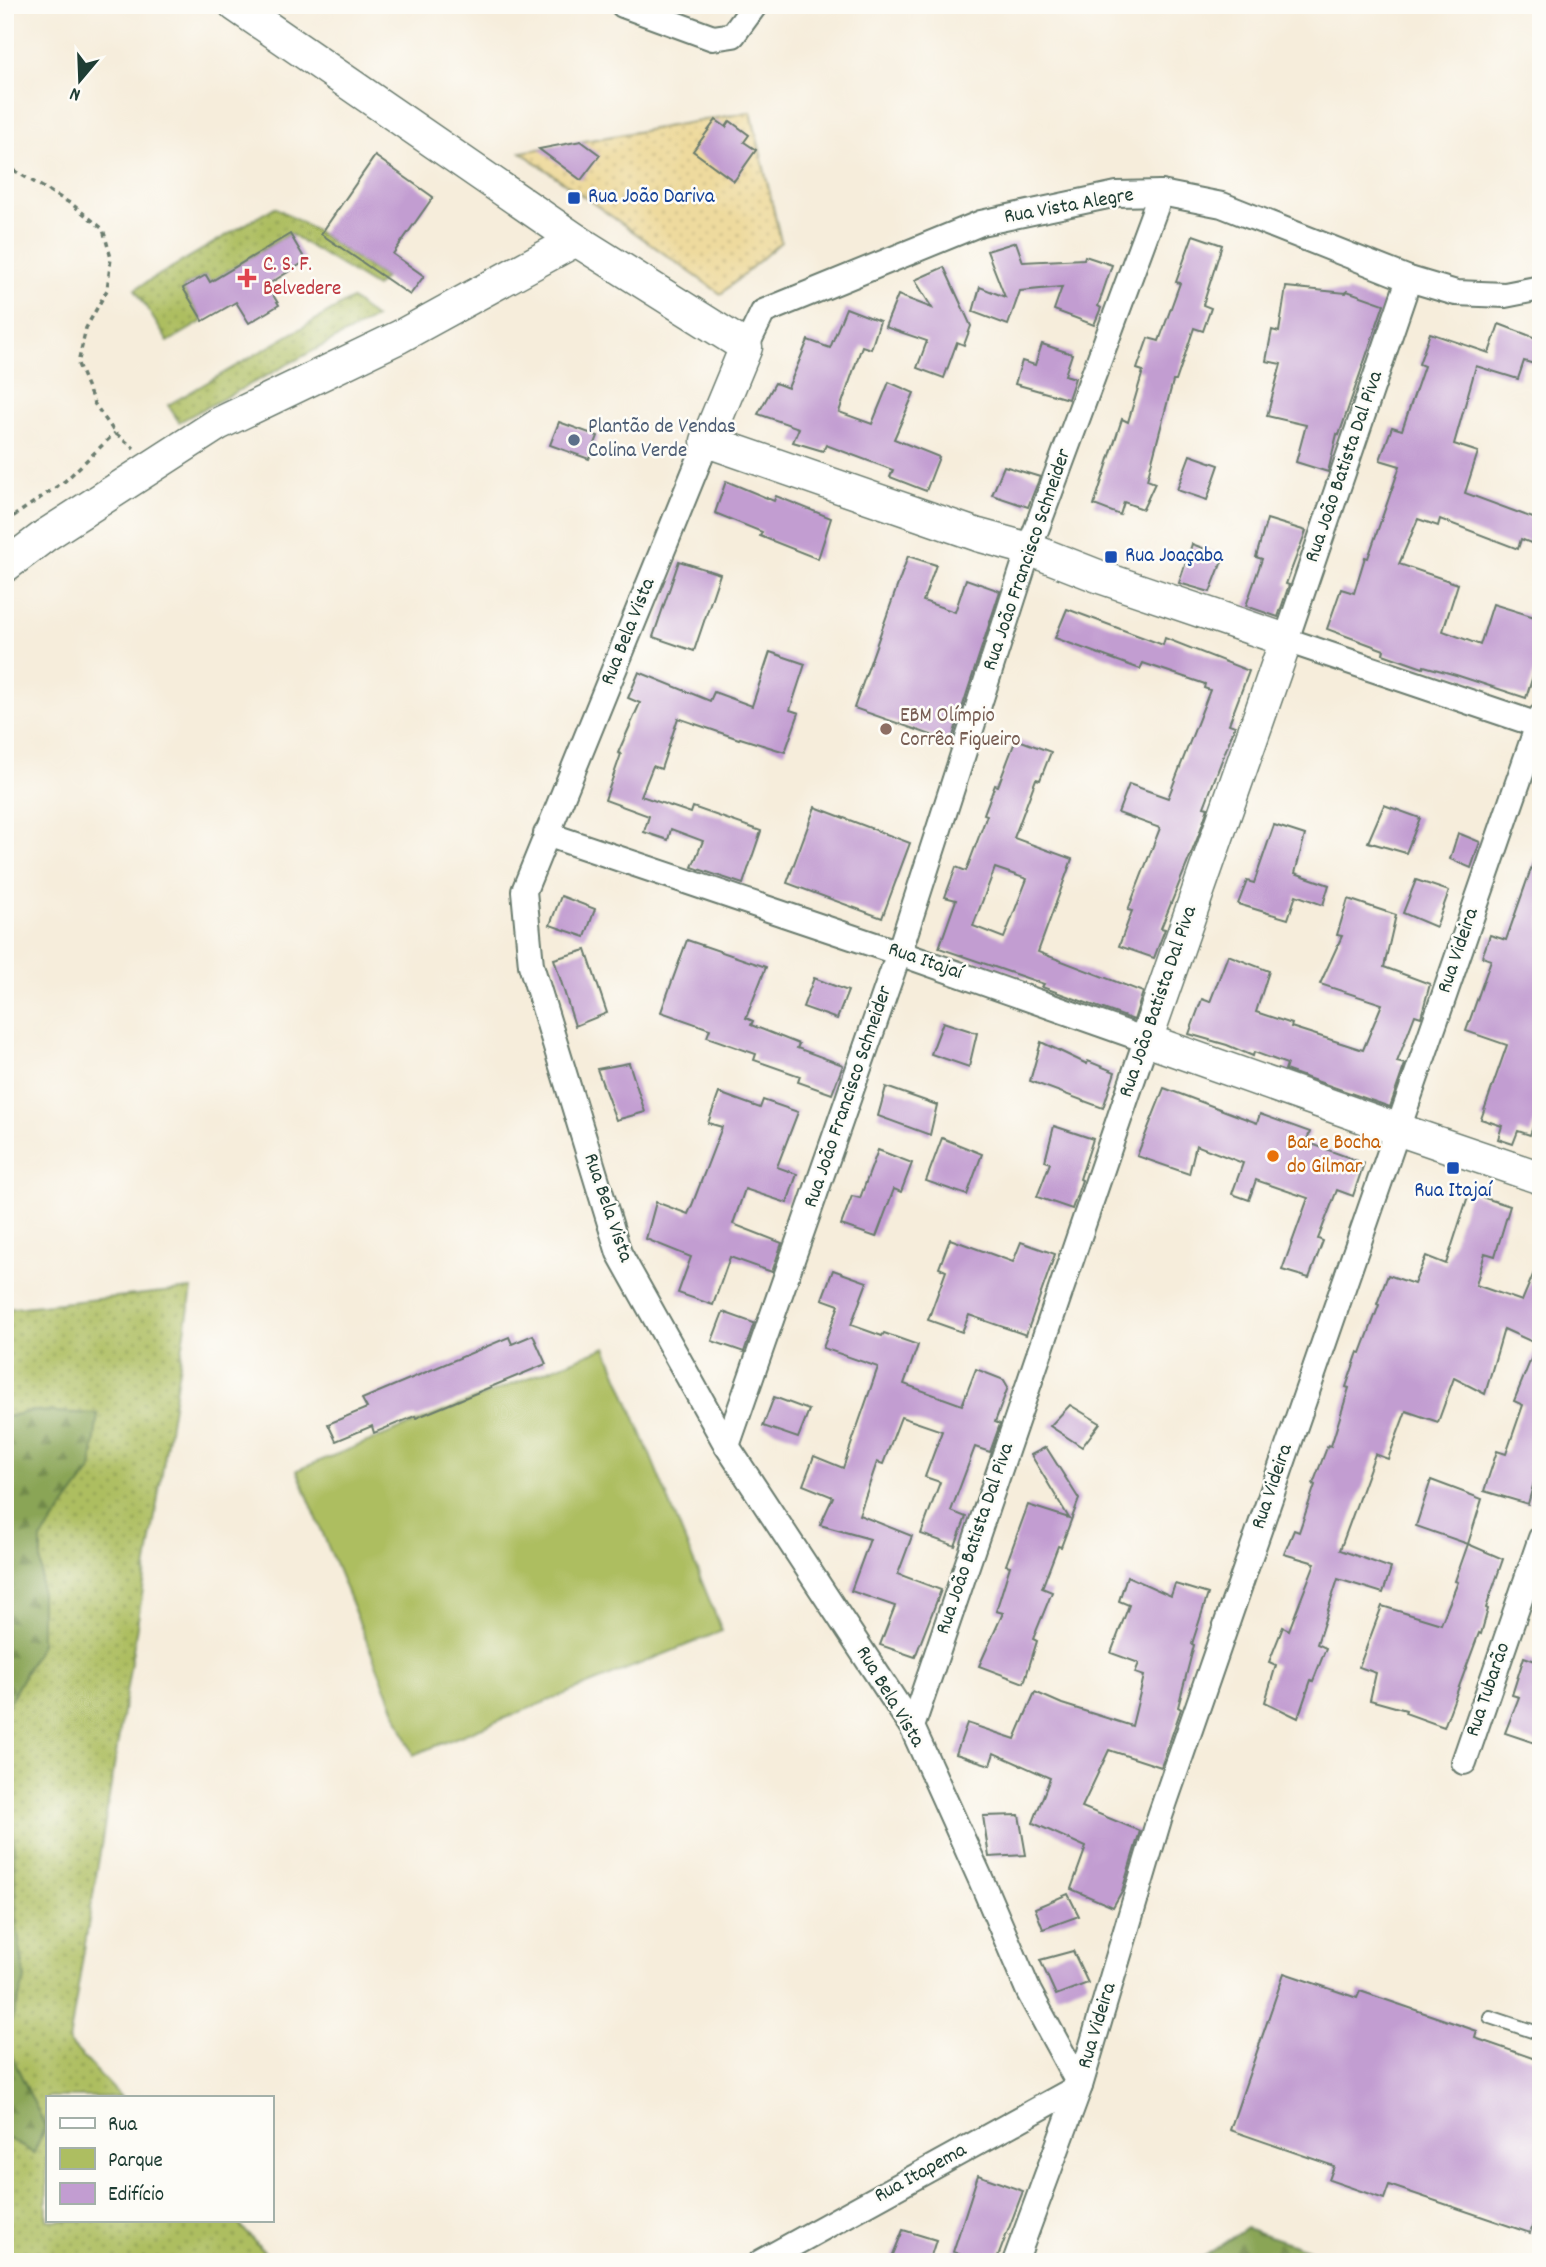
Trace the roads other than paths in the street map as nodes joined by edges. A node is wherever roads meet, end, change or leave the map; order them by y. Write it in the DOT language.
graph roads {
  1 [pos="235,5"];
  2 [pos="623,5"];
  3 [pos="755,5"];
  4 [pos="1161,193"];
  5 [pos="576,240"];
  6 [pos="1409,279"];
  7 [pos="1541,288"];
  8 [pos="746,347"];
  9 [pos="708,442"];
  10 [pos="1029,549"];
  11 [pos="5,566"];
  12 [pos="1286,640"];
  13 [pos="1540,722"];
  14 [pos="546,834"];
  15 [pos="899,953"];
  16 [pos="1146,1040"];
  17 [pos="1397,1129"];
  18 [pos="1541,1178"];
  19 [pos="727,1446"];
  20 [pos="1541,1538"];
  21 [pos="912,1727"];
  22 [pos="1464,1762"];
  23 [pos="1490,2017"];
  24 [pos="1541,2034"];
  25 [pos="1080,2086"];
  26 [pos="761,2262"];
  27 [pos="1015,2262"];
  1 -- 5 [label="street"];
  2 -- 3 [label="street"];
  4 -- 6 [label="street, Rua Vista Alegre"];
  4 -- 8 [label="street, Rua Vista Alegre"];
  4 -- 10 [label="street, Rua João Francisco Schneider"];
  5 -- 8 [label="street"];
  5 -- 11 [label="street"];
  6 -- 7 [label="street, Rua Vista Alegre"];
  6 -- 12 [label="street, Rua João Batista Dal Piva"];
  8 -- 9 [label="street, Rua Bela Vista"];
  9 -- 10 [label="street"];
  9 -- 14 [label="street, Rua Bela Vista"];
  10 -- 12 [label="street"];
  10 -- 15 [label="street, Rua João Francisco Schneider"];
  12 -- 13 [label="street"];
  12 -- 16 [label="street, Rua João Batista Dal Piva"];
  13 -- 17 [label="street, Rua Videira"];
  14 -- 15 [label="street, Rua Itajaí"];
  14 -- 19 [label="street, Rua Bela Vista"];
  15 -- 16 [label="street, Rua Itajaí"];
  15 -- 19 [label="street, Rua João Francisco Schneider"];
  16 -- 17 [label="street, Rua Itajaí"];
  16 -- 21 [label="street, Rua João Batista Dal Piva"];
  17 -- 18 [label="street, Rua Itajaí"];
  17 -- 25 [label="street, Rua Videira"];
  19 -- 21 [label="street, Rua Bela Vista"];
  20 -- 22 [label="street, Rua Tubarão"];
  21 -- 25 [label="street, Rua Bela Vista"];
  23 -- 24 [label="lane"];
  25 -- 26 [label="street, Rua Itapema"];
  25 -- 27 [label="street, Rua Videira"];
}
